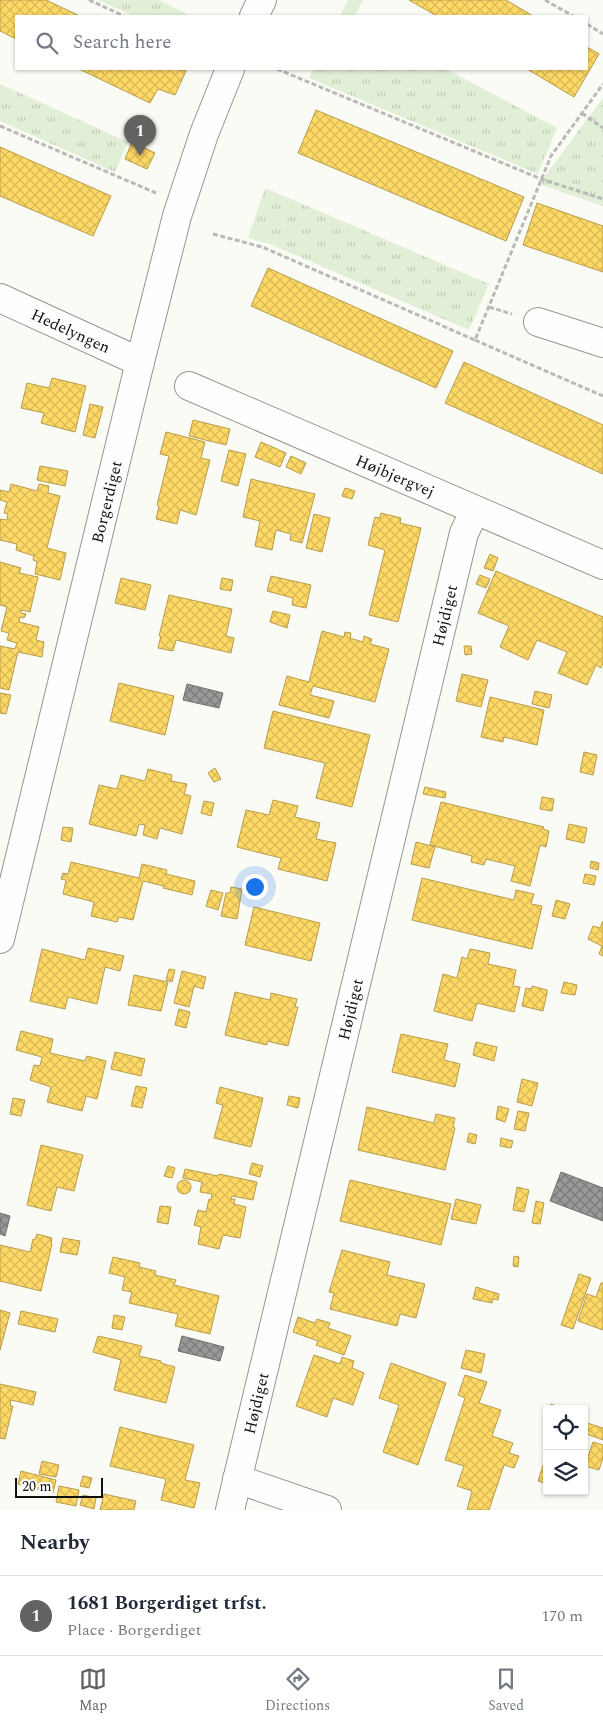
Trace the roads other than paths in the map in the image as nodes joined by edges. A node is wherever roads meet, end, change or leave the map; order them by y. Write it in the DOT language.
graph roads {
  1 [pos="262,0"];
  2 [pos="254,15"];
  3 [pos="230,70"];
  4 [pos="0,298"];
  5 [pos="538,322"];
  6 [pos="603,343"];
  7 [pos="140,362"];
  8 [pos="189,386"];
  9 [pos="474,510"];
  10 [pos="603,565"];
  11 [pos="0,939"];
  12 [pos="237,1479"];
  13 [pos="230,1510"];
  14 [pos="327,1510"];
  1 -- 2 [label="street"];
  3 -- 7 [label="street, Borgerdiget"];
  4 -- 7 [label="street, Hedelyngen"];
  5 -- 6 [label="street"];
  7 -- 11 [label="street, Borgerdiget"];
  8 -- 9 [label="street, Højbjergvej"];
  9 -- 10 [label="street, Højbjergvej"];
  9 -- 12 [label="street, Højdiget"];
  12 -- 13 [label="street, Højdiget"];
  12 -- 14 [label="street"];
}
